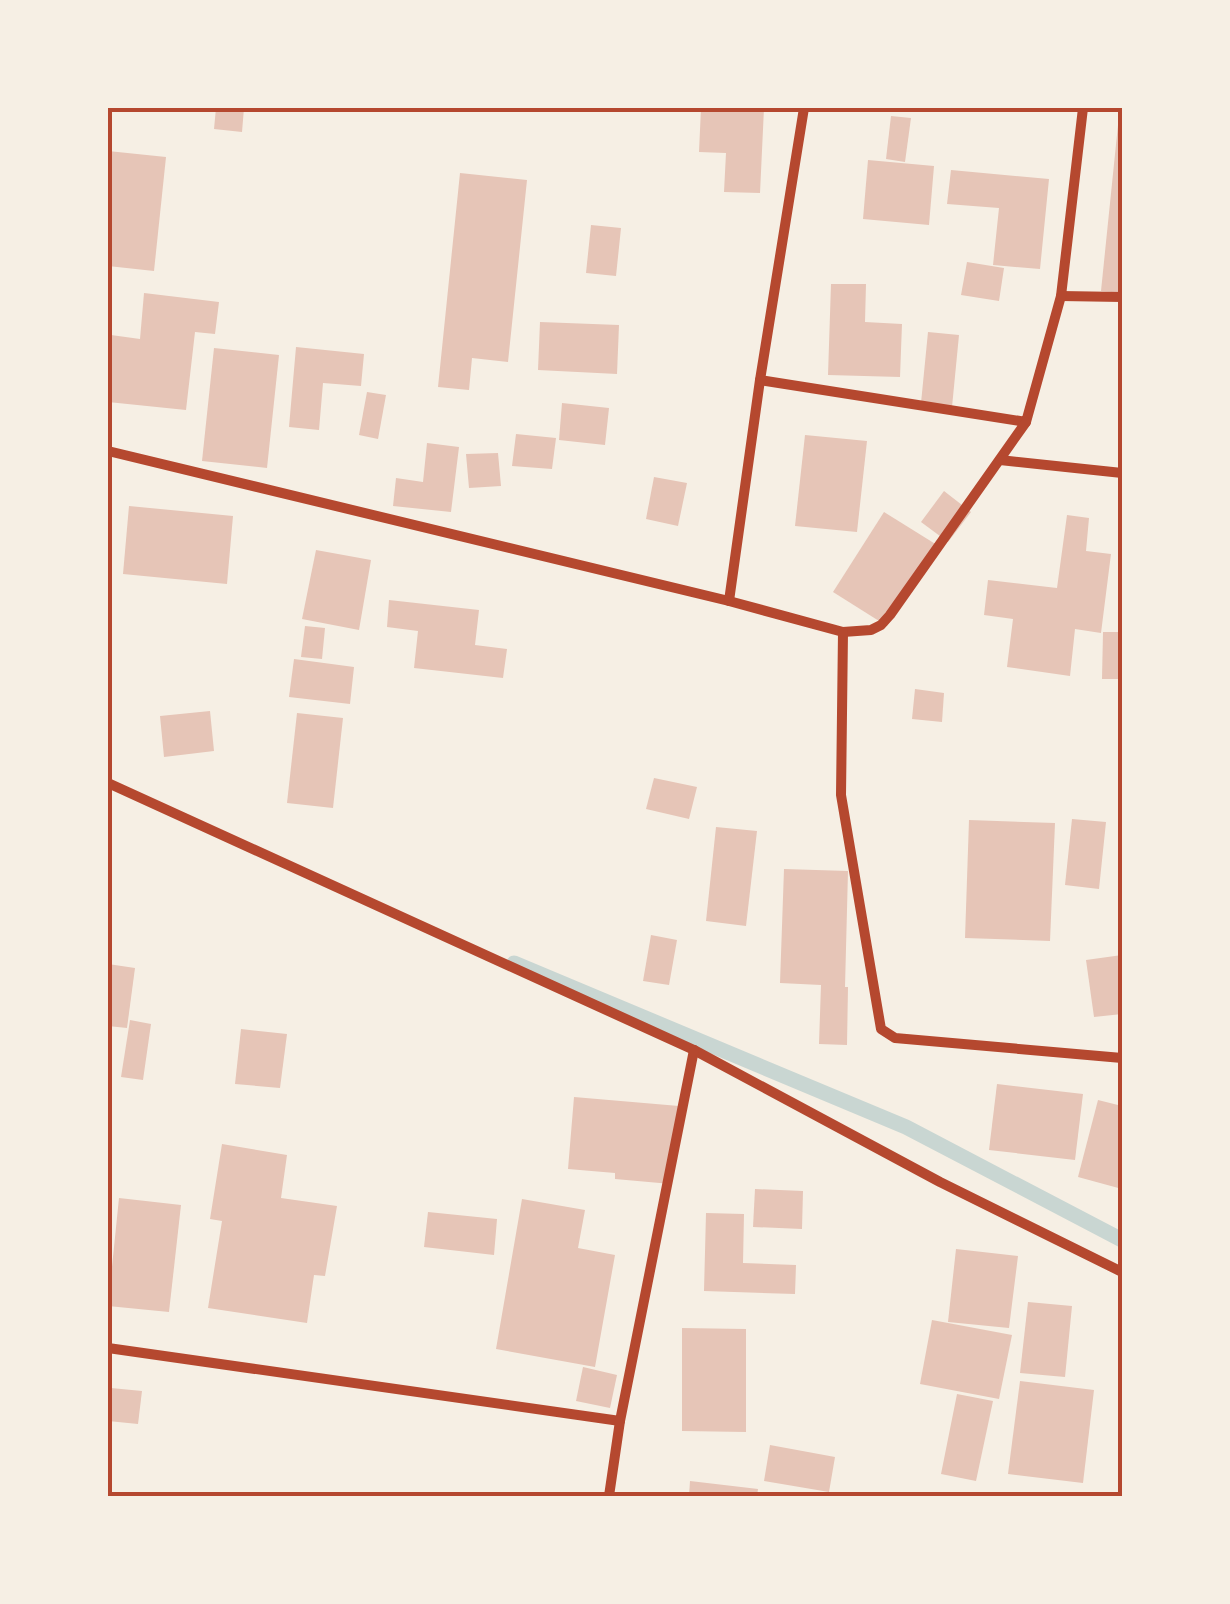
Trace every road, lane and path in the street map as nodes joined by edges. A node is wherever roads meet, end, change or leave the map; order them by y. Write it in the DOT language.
graph roads {
  1 [pos="804,108"];
  2 [pos="1083,108"];
  3 [pos="1061,296"];
  4 [pos="1122,297"];
  5 [pos="760,380"];
  6 [pos="1026,422"];
  7 [pos="108,451"];
  8 [pos="1000,460"];
  9 [pos="1122,473"];
  10 [pos="729,601"];
  11 [pos="843,632"];
  12 [pos="108,783"];
  13 [pos="694,1050"];
  14 [pos="1122,1058"];
  15 [pos="1122,1272"];
  16 [pos="108,1348"];
  17 [pos="620,1421"];
  18 [pos="609,1496"];
  1 -- 5 [label="street"];
  2 -- 3 [label="street"];
  3 -- 4 [label="street"];
  3 -- 6 [label="street"];
  5 -- 6 [label="street"];
  5 -- 10 [label="street"];
  6 -- 8 [label="street"];
  7 -- 10 [label="street"];
  8 -- 9 [label="street"];
  8 -- 11 [label="street"];
  10 -- 11 [label="street"];
  11 -- 14 [label="street"];
  12 -- 13 [label="street"];
  13 -- 15 [label="street"];
  13 -- 17 [label="street"];
  16 -- 17 [label="street"];
  17 -- 18 [label="street"];
}
